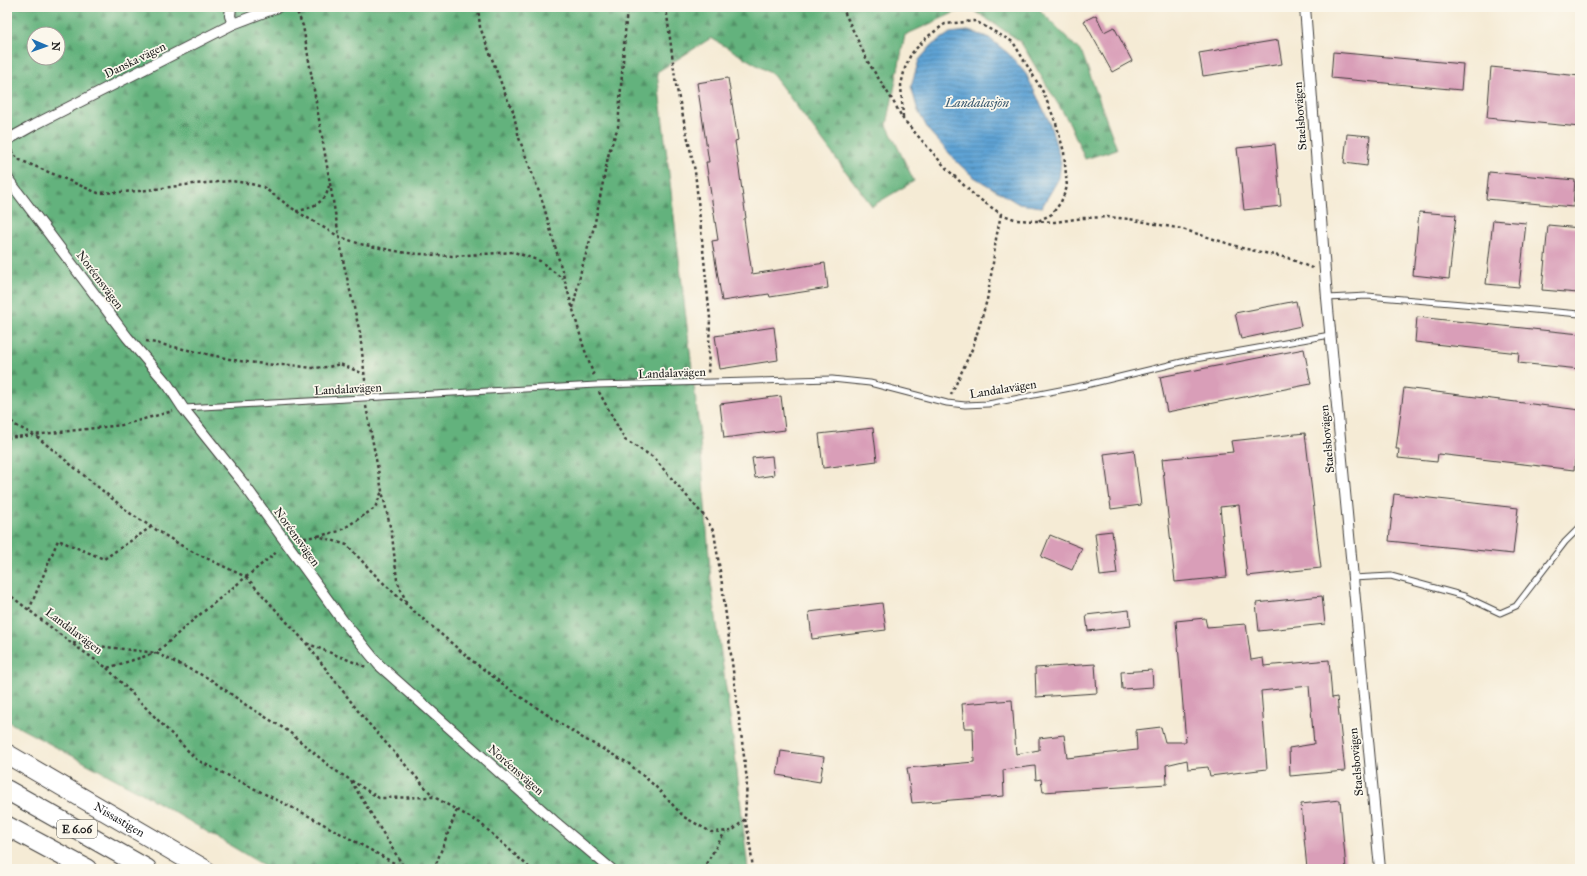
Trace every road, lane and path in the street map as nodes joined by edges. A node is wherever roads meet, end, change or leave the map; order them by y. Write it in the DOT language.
graph roads {
  1 [pos="231,7"];
  2 [pos="278,7"];
  3 [pos="295,7"];
  4 [pos="478,7"];
  5 [pos="627,7"];
  6 [pos="666,7"];
  7 [pos="842,7"];
  8 [pos="1305,7"];
  9 [pos="233,24"];
  10 [pos="903,119"];
  11 [pos="7,140"];
  12 [pos="7,178"];
  13 [pos="329,185"];
  14 [pos="296,211"];
  15 [pos="1001,214"];
  16 [pos="1036,221"];
  17 [pos="338,236"];
  18 [pos="1324,274"];
  19 [pos="564,279"];
  20 [pos="1327,298"];
  21 [pos="573,309"];
  22 [pos="1580,314"];
  23 [pos="1330,335"];
  24 [pos="127,338"];
  25 [pos="364,374"];
  26 [pos="708,382"];
  27 [pos="596,385"];
  28 [pos="367,398"];
  29 [pos="947,403"];
  30 [pos="183,408"];
  31 [pos="7,417"];
  32 [pos="36,436"];
  33 [pos="7,438"];
  34 [pos="382,490"];
  35 [pos="151,527"];
  36 [pos="1580,527"];
  37 [pos="318,536"];
  38 [pos="286,544"];
  39 [pos="246,577"];
  40 [pos="1352,578"];
  41 [pos="7,593"];
  42 [pos="408,606"];
  43 [pos="29,610"];
  44 [pos="71,643"];
  45 [pos="306,643"];
  46 [pos="156,653"];
  47 [pos="107,668"];
  48 [pos="372,670"];
  49 [pos="7,754"];
  50 [pos="7,766"];
  51 [pos="34,769"];
  52 [pos="351,780"];
  53 [pos="7,790"];
  54 [pos="433,797"];
  55 [pos="457,810"];
  56 [pos="745,819"];
  57 [pos="7,826"];
  58 [pos="725,832"];
  59 [pos="87,869"];
  60 [pos="147,869"];
  61 [pos="204,869"];
  62 [pos="405,869"];
  63 [pos="434,869"];
  64 [pos="531,869"];
  65 [pos="611,869"];
  66 [pos="703,869"];
  67 [pos="753,869"];
  68 [pos="1380,869"];
  1 -- 9 [label="street"];
  2 -- 9 [label="street, Danska vägen"];
  3 -- 13 [label="path"];
  4 -- 19 [label="path"];
  5 -- 21 [label="path"];
  6 -- 26 [label="path"];
  7 -- 10 [label="path"];
  8 -- 18 [label="street, Staelsbovägen"];
  9 -- 11 [label="street, Danska vägen"];
  10 -- 15 [label="path"];
  10 -- 16 [label="path"];
  11 -- 14 [label="path"];
  12 -- 24 [label="street, Noréensvägen"];
  13 -- 14 [label="path"];
  13 -- 17 [label="path"];
  14 -- 17 [label="path"];
  15 -- 16 [label="path"];
  15 -- 29 [label="path"];
  16 -- 18 [label="path"];
  17 -- 19 [label="path"];
  17 -- 25 [label="path"];
  18 -- 20 [label="street, Staelsbovägen"];
  19 -- 21 [label="path"];
  20 -- 22 [label="lane"];
  20 -- 23 [label="street, Staelsbovägen"];
  21 -- 27 [label="path"];
  23 -- 29 [label="lane, Landalavägen"];
  23 -- 40 [label="street, Staelsbovägen"];
  24 -- 25 [label="path"];
  24 -- 30 [label="street, Noréensvägen"];
  25 -- 28 [label="path"];
  26 -- 27 [label="lane, Landalavägen"];
  26 -- 29 [label="lane, Landalavägen"];
  27 -- 28 [label="lane, Landalavägen"];
  27 -- 56 [label="path"];
  28 -- 30 [label="lane, Landalavägen"];
  28 -- 34 [label="path"];
  30 -- 32 [label="path"];
  30 -- 38 [label="street, Noréensvägen"];
  31 -- 32 [label="path"];
  32 -- 33 [label="path"];
  32 -- 35 [label="path"];
  34 -- 37 [label="path"];
  34 -- 42 [label="path"];
  35 -- 39 [label="path"];
  35 -- 43 [label="path"];
  36 -- 40 [label="lane"];
  37 -- 38 [label="path"];
  37 -- 42 [label="path"];
  38 -- 39 [label="path, Landalavägen"];
  38 -- 65 [label="street, Noréensvägen"];
  39 -- 45 [label="path"];
  39 -- 46 [label="path, Landalavägen"];
  40 -- 68 [label="street, Staelsbovägen"];
  41 -- 43 [label="path, Landalavägen"];
  42 -- 58 [label="path"];
  43 -- 44 [label="path, Landalavägen"];
  44 -- 46 [label="path"];
  44 -- 47 [label="path, Landalavägen"];
  45 -- 48 [label="path"];
  45 -- 54 [label="path"];
  46 -- 47 [label="path, Landalavägen"];
  46 -- 52 [label="path"];
  47 -- 62 [label="path"];
  49 -- 51 [label="highway, E 6.06"];
  50 -- 51 [label="highway"];
  51 -- 61 [label="highway, Nissastigen / E 6.06"];
  52 -- 54 [label="path"];
  52 -- 62 [label="path"];
  53 -- 60 [label="highway, E 6.06"];
  54 -- 55 [label="path"];
  55 -- 63 [label="path"];
  55 -- 64 [label="path"];
  56 -- 58 [label="path"];
  56 -- 67 [label="path"];
  57 -- 59 [label="highway, E 6.06"];
  58 -- 66 [label="path"];
}
